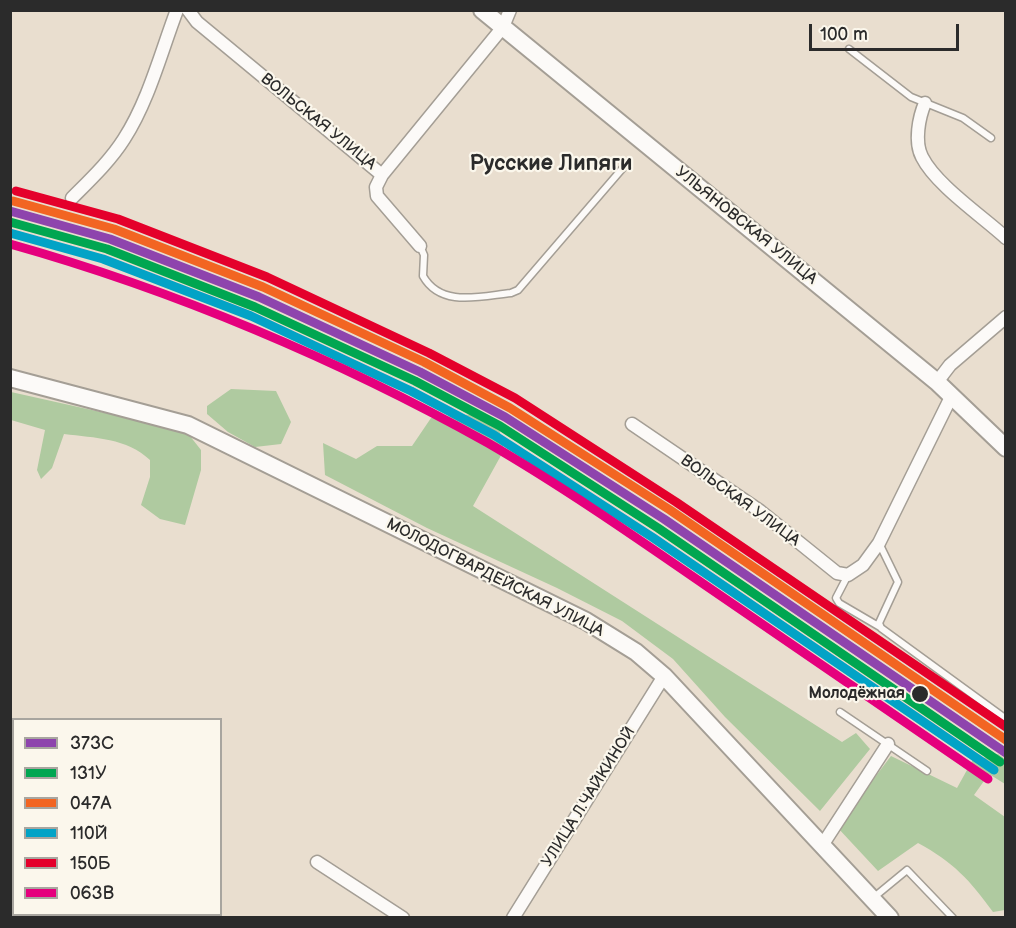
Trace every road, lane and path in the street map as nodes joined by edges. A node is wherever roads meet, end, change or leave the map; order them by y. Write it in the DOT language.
graph roads {
  1 [pos="177,10"];
  2 [pos="188,10"];
  3 [pos="482,10"];
  4 [pos="510,10"];
  5 [pos="503,27"];
  6 [pos="849,49"];
  7 [pos="926,103"];
  8 [pos="991,138"];
  9 [pos="628,162"];
  10 [pos="382,175"];
  11 [pos="72,198"];
  12 [pos="1005,238"];
  13 [pos="420,246"];
  14 [pos="1005,317"];
  15 [pos="10,378"];
  16 [pos="937,382"];
  17 [pos="952,395"];
  18 [pos="632,424"];
  19 [pos="1005,448"];
  20 [pos="879,543"];
  21 [pos="848,575"];
  22 [pos="881,628"];
  23 [pos="664,676"];
  24 [pos="840,712"];
  25 [pos="1005,719"];
  26 [pos="888,744"];
  27 [pos="927,771"];
  28 [pos="823,844"];
  29 [pos="317,862"];
  30 [pos="873,898"];
  31 [pos="890,917"];
  32 [pos="403,918"];
  33 [pos="513,918"];
  34 [pos="953,918"];
  1 -- 11 [label="street"];
  2 -- 10 [label="street, ВОЛЬСКАЯ УЛИЦА"];
  3 -- 5 [label="street, УЛЬЯНОВСКАЯ УЛИЦА"];
  4 -- 5 [label="street"];
  5 -- 10 [label="street"];
  5 -- 16 [label="street, УЛЬЯНОВСКАЯ УЛИЦА"];
  6 -- 7 [label="lane"];
  7 -- 8 [label="lane"];
  7 -- 12 [label="street"];
  9 -- 13 [label="lane"];
  10 -- 13 [label="street, ВОЛЬСКАЯ УЛИЦА"];
  14 -- 16 [label="street"];
  15 -- 23 [label="street, МОЛОДОГВАРДЕЙСКАЯ УЛИЦА"];
  16 -- 17 [label="street, УЛЬЯНОВСКАЯ УЛИЦА"];
  17 -- 19 [label="street, УЛЬЯНОВСКАЯ УЛИЦА"];
  17 -- 20 [label="street"];
  18 -- 21 [label="street, ВОЛЬСКАЯ УЛИЦА"];
  20 -- 21 [label="street"];
  20 -- 22 [label="lane"];
  21 -- 22 [label="lane"];
  22 -- 25 [label="lane"];
  23 -- 28 [label="street, МОЛОДОГВАРДЕЙСКАЯ УЛИЦА"];
  23 -- 33 [label="street, УЛИЦА Л.ЧАЙКИНОЙ"];
  24 -- 26 [label="lane"];
  26 -- 27 [label="lane"];
  26 -- 28 [label="street"];
  28 -- 30 [label="street, МОЛОДОГВАРДЕЙСКАЯ УЛИЦА"];
  29 -- 32 [label="street"];
  30 -- 31 [label="street, МОЛОДОГВАРДЕЙСКАЯ УЛИЦА"];
  30 -- 34 [label="lane"];
}
